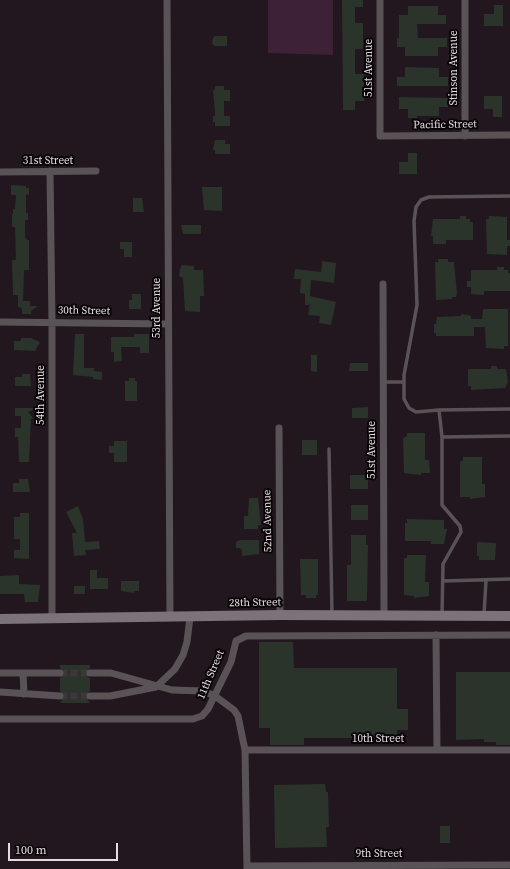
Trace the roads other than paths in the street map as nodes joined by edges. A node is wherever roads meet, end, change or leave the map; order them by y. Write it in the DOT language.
graph roads {
  1 [pos="167,0"];
  2 [pos="380,0"];
  3 [pos="465,0"];
  4 [pos="510,135"];
  5 [pos="380,136"];
  6 [pos="465,136"];
  7 [pos="50,171"];
  8 [pos="0,172"];
  9 [pos="96,172"];
  10 [pos="510,196"];
  11 [pos="383,284"];
  12 [pos="0,322"];
  13 [pos="52,322"];
  14 [pos="168,324"];
  15 [pos="383,382"];
  16 [pos="404,382"];
  17 [pos="510,409"];
  18 [pos="439,410"];
  19 [pos="279,428"];
  20 [pos="510,436"];
  21 [pos="442,437"];
  22 [pos="329,449"];
  23 [pos="510,579"];
  24 [pos="443,580"];
  25 [pos="486,581"];
  26 [pos="280,615"];
  27 [pos="332,615"];
  28 [pos="384,616"];
  29 [pos="442,616"];
  30 [pos="484,616"];
  31 [pos="510,616"];
  32 [pos="170,617"];
  33 [pos="190,617"];
  34 [pos="23,618"];
  35 [pos="52,618"];
  36 [pos="0,619"];
  37 [pos="0,625"];
  38 [pos="436,635"];
  39 [pos="510,635"];
  40 [pos="0,673"];
  41 [pos="24,673"];
  42 [pos="60,673"];
  43 [pos="90,673"];
  44 [pos="156,686"];
  45 [pos="0,692"];
  46 [pos="24,694"];
  47 [pos="60,696"];
  48 [pos="90,696"];
  49 [pos="215,696"];
  50 [pos="0,719"];
  51 [pos="245,750"];
  52 [pos="437,750"];
  53 [pos="510,750"];
  54 [pos="442,865"];
  55 [pos="505,866"];
  56 [pos="247,867"];
  57 [pos="430,869"];
  1 -- 14 [label="street, 53rd Avenue"];
  2 -- 5 [label="street, 51st Avenue"];
  3 -- 6 [label="street, Stinson Avenue"];
  4 -- 6 [label="street, Pacific Street"];
  5 -- 6 [label="street, Pacific Street"];
  7 -- 8 [label="street, 31st Street"];
  7 -- 9 [label="street, 31st Street"];
  7 -- 13 [label="street, 54th Avenue"];
  10 -- 16 [label="lane"];
  11 -- 15 [label="street, 51st Avenue"];
  12 -- 13 [label="street, 30th Street"];
  13 -- 14 [label="street, 30th Street"];
  13 -- 35 [label="street, 54th Avenue"];
  14 -- 32 [label="street, 53rd Avenue"];
  15 -- 16 [label="lane"];
  15 -- 28 [label="street, 51st Avenue"];
  16 -- 18 [label="lane"];
  17 -- 18 [label="lane"];
  18 -- 21 [label="lane"];
  19 -- 26 [label="street, 52nd Avenue"];
  20 -- 21 [label="lane"];
  21 -- 24 [label="lane"];
  22 -- 27 [label="lane"];
  23 -- 25 [label="lane"];
  24 -- 25 [label="lane"];
  24 -- 29 [label="lane"];
  25 -- 30 [label="lane"];
  26 -- 27 [label="main road, 28th Street"];
  26 -- 33 [label="main road, 28th Street"];
  27 -- 28 [label="main road, 28th Street"];
  28 -- 29 [label="main road, 28th Street"];
  29 -- 30 [label="main road, 28th Street"];
  30 -- 31 [label="main road, 28th Street"];
  32 -- 33 [label="main road, 28th Street"];
  32 -- 35 [label="main road, 28th Street"];
  33 -- 44 [label="street"];
  34 -- 35 [label="main road, 28th Street"];
  34 -- 36 [label="main road, 28th Street"];
  34 -- 37 [label="street"];
  38 -- 39 [label="street, 11th Street"];
  38 -- 49 [label="street, 11th Street"];
  38 -- 52 [label="street"];
  40 -- 41 [label="street"];
  41 -- 42 [label="street"];
  41 -- 46 [label="street"];
  43 -- 44 [label="street"];
  44 -- 48 [label="street"];
  44 -- 49 [label="street"];
  45 -- 46 [label="street"];
  46 -- 47 [label="street"];
  49 -- 50 [label="street, 11th Street"];
  49 -- 51 [label="street"];
  51 -- 52 [label="street, 10th Street"];
  51 -- 56 [label="street"];
  52 -- 53 [label="street, 10th Street"];
  54 -- 55 [label="street, 9th Street"];
  54 -- 56 [label="street, 9th Street"];
  54 -- 57 [label="street"];
}
